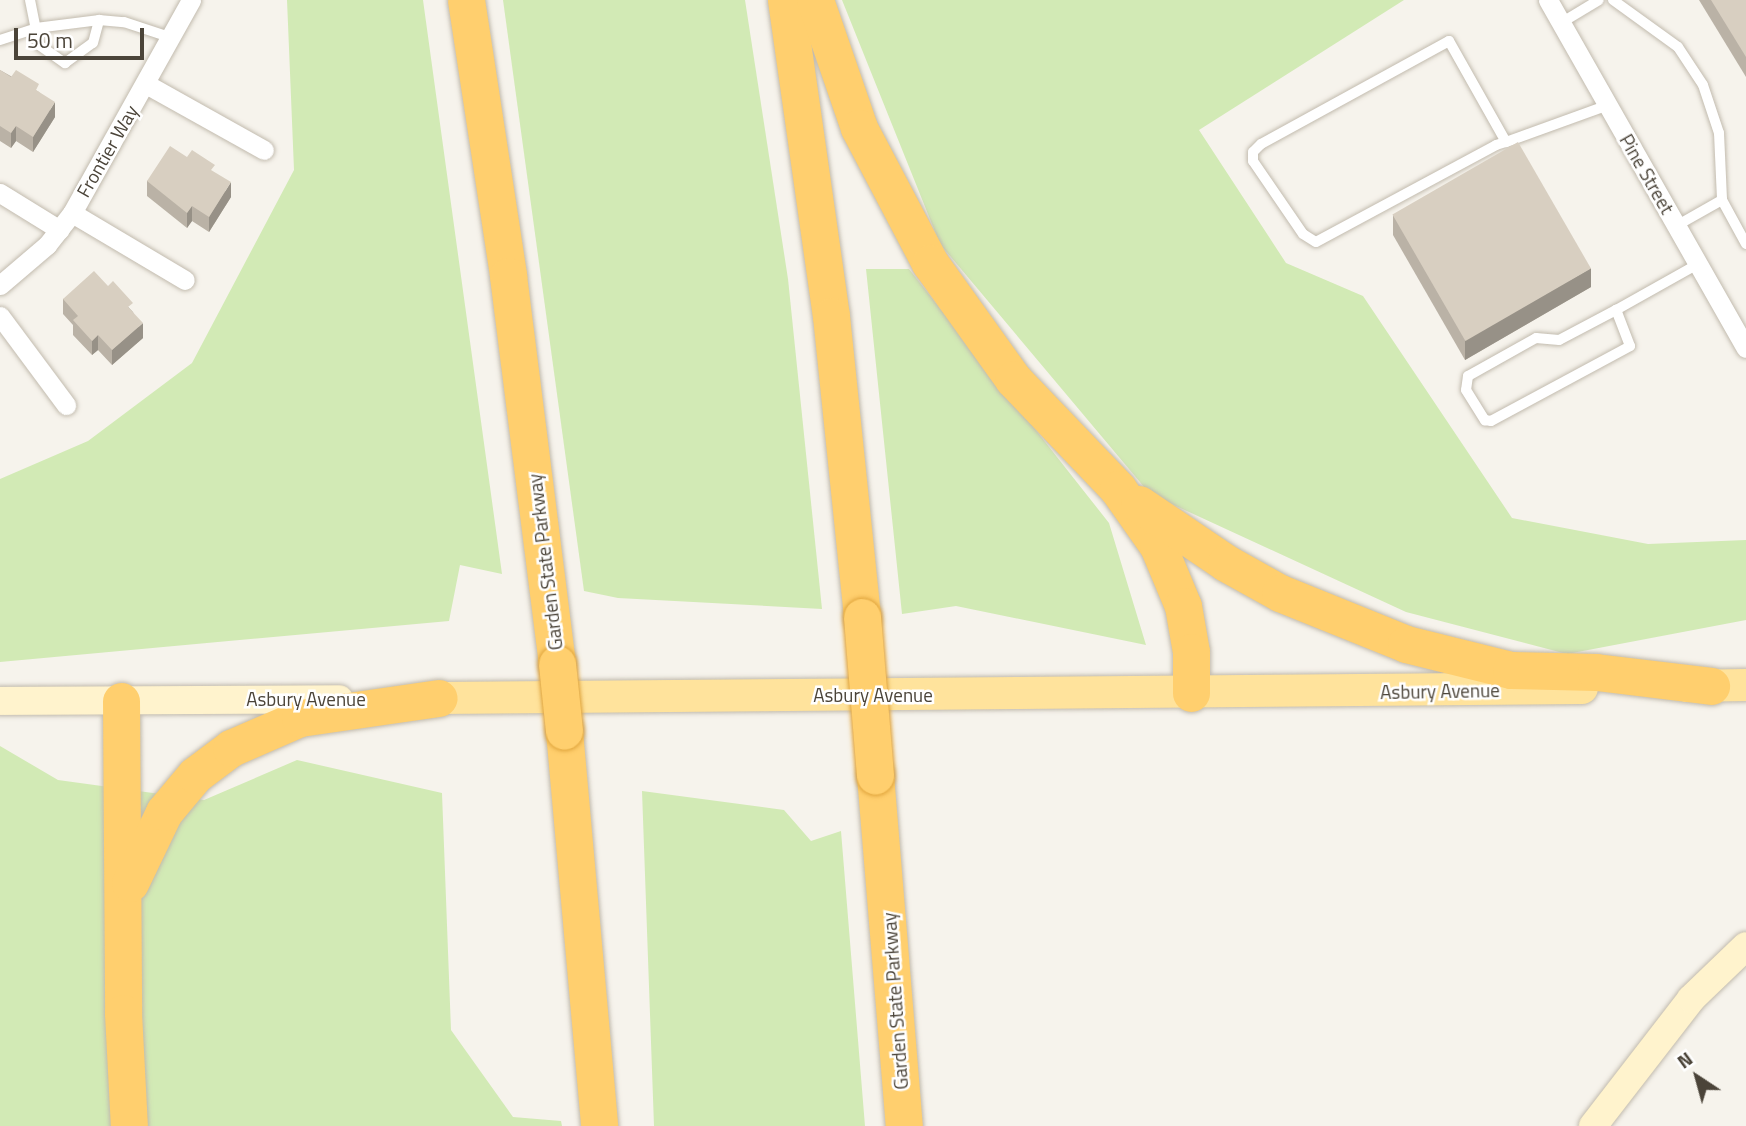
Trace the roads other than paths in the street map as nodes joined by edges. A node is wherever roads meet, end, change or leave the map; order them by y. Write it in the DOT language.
graph roads {
  1 [pos="30,0"];
  2 [pos="191,0"];
  3 [pos="466,0"];
  4 [pos="786,0"];
  5 [pos="815,0"];
  6 [pos="1548,0"];
  7 [pos="1599,0"];
  8 [pos="1613,0"];
  9 [pos="99,20"];
  10 [pos="1561,23"];
  11 [pos="36,28"];
  12 [pos="173,38"];
  13 [pos="0,40"];
  14 [pos="146,84"];
  15 [pos="1608,105"];
  16 [pos="1506,142"];
  17 [pos="264,150"];
  18 [pos="0,193"];
  19 [pos="1722,200"];
  20 [pos="72,213"];
  21 [pos="1676,226"];
  22 [pos="60,229"];
  23 [pos="1746,244"];
  24 [pos="1698,264"];
  25 [pos="184,280"];
  26 [pos="0,285"];
  27 [pos="1616,310"];
  28 [pos="0,316"];
  29 [pos="1746,348"];
  30 [pos="66,405"];
  31 [pos="1118,489"];
  32 [pos="1728,685"];
  33 [pos="1191,693"];
  34 [pos="439,698"];
  35 [pos="0,701"];
  36 [pos="121,701"];
  37 [pos="124,904"];
  38 [pos="583,934"];
  39 [pos="1746,946"];
  40 [pos="129,1126"];
  41 [pos="573,1126"];
  42 [pos="598,1126"];
  43 [pos="904,1126"];
  44 [pos="1593,1126"];
  1 -- 11 [label="lane"];
  2 -- 12 [label="street, Frontier Way"];
  3 -- 38 [label="highway, Garden State Parkway, bridge"];
  4 -- 43 [label="highway, Garden State Parkway, bridge"];
  5 -- 31 [label="highway"];
  6 -- 10 [label="street, Pine Street"];
  7 -- 10 [label="lane"];
  8 -- 19 [label="lane"];
  9 -- 11 [label="lane"];
  9 -- 11 [label="lane"];
  9 -- 12 [label="lane"];
  10 -- 15 [label="street, Pine Street"];
  11 -- 13 [label="lane"];
  12 -- 14 [label="street, Frontier Way"];
  14 -- 17 [label="street"];
  14 -- 20 [label="street, Frontier Way"];
  15 -- 16 [label="lane"];
  15 -- 21 [label="street, Pine Street"];
  16 -- 16 [label="lane"];
  18 -- 22 [label="street"];
  19 -- 21 [label="lane"];
  19 -- 23 [label="lane"];
  20 -- 22 [label="street, Frontier Way"];
  20 -- 25 [label="street"];
  21 -- 24 [label="street, Pine Street"];
  22 -- 26 [label="street, Frontier Way"];
  24 -- 27 [label="lane"];
  24 -- 29 [label="street, Pine Street"];
  27 -- 27 [label="lane"];
  28 -- 30 [label="street"];
  31 -- 32 [label="highway"];
  31 -- 33 [label="highway"];
  32 -- 33 [label="main road, Asbury Avenue"];
  33 -- 34 [label="main road, Asbury Avenue"];
  34 -- 36 [label="main road, Asbury Avenue"];
  34 -- 37 [label="highway"];
  35 -- 36 [label="main road, Asbury Avenue"];
  36 -- 37 [label="highway"];
  37 -- 40 [label="highway"];
  38 -- 41 [label="highway"];
  38 -- 42 [label="highway, Garden State Parkway"];
  39 -- 44 [label="main road"];
}
